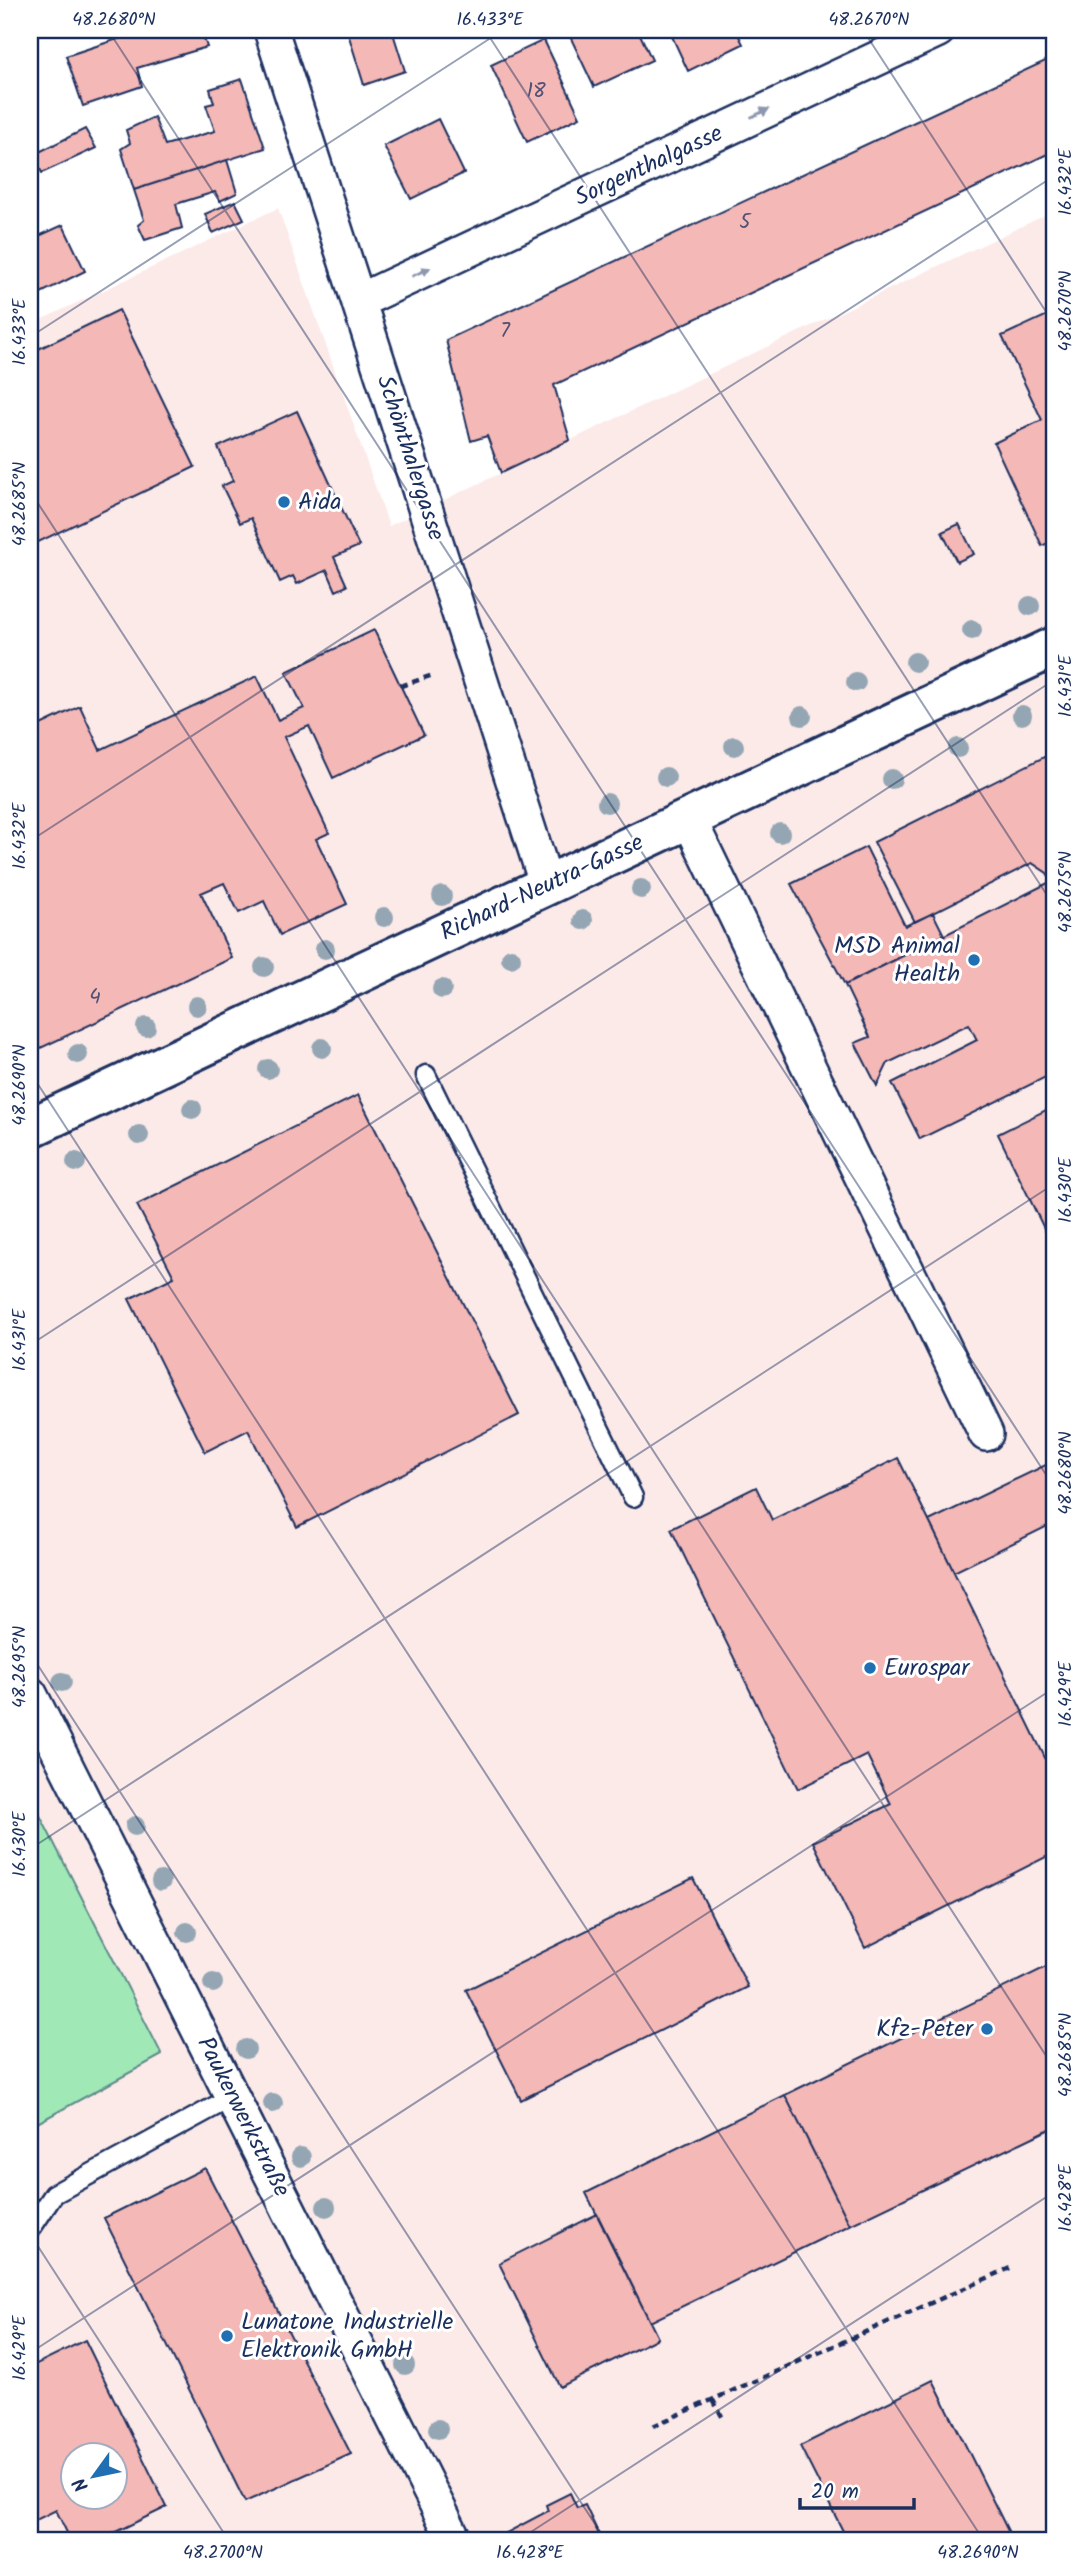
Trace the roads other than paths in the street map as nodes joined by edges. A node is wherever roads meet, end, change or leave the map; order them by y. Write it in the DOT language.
graph roads {
  1 [pos="271,30"];
  2 [pos="938,30"];
  3 [pos="359,301"];
  4 [pos="1054,648"];
  5 [pos="689,819"];
  6 [pos="547,886"];
  7 [pos="426,1075"];
  8 [pos="30,1128"];
  9 [pos="986,1434"];
  10 [pos="633,1497"];
  11 [pos="30,1694"];
  12 [pos="232,2097"];
  13 [pos="30,2230"];
  14 [pos="455,2541"];
  1 -- 3 [label="street, Schönthalergasse"];
  3 -- 2 [label="street, Sorgenthalgasse, one-way"];
  3 -- 6 [label="street, Schönthalergasse"];
  4 -- 5 [label="street, Richard-Neutra-Gasse"];
  5 -- 6 [label="street, Richard-Neutra-Gasse"];
  5 -- 9 [label="street"];
  6 -- 8 [label="street, Richard-Neutra-Gasse"];
  7 -- 10 [label="lane"];
  11 -- 12 [label="street, Paukerwerkstraße"];
  12 -- 13 [label="lane"];
  12 -- 14 [label="street, Paukerwerkstraße"];
}
